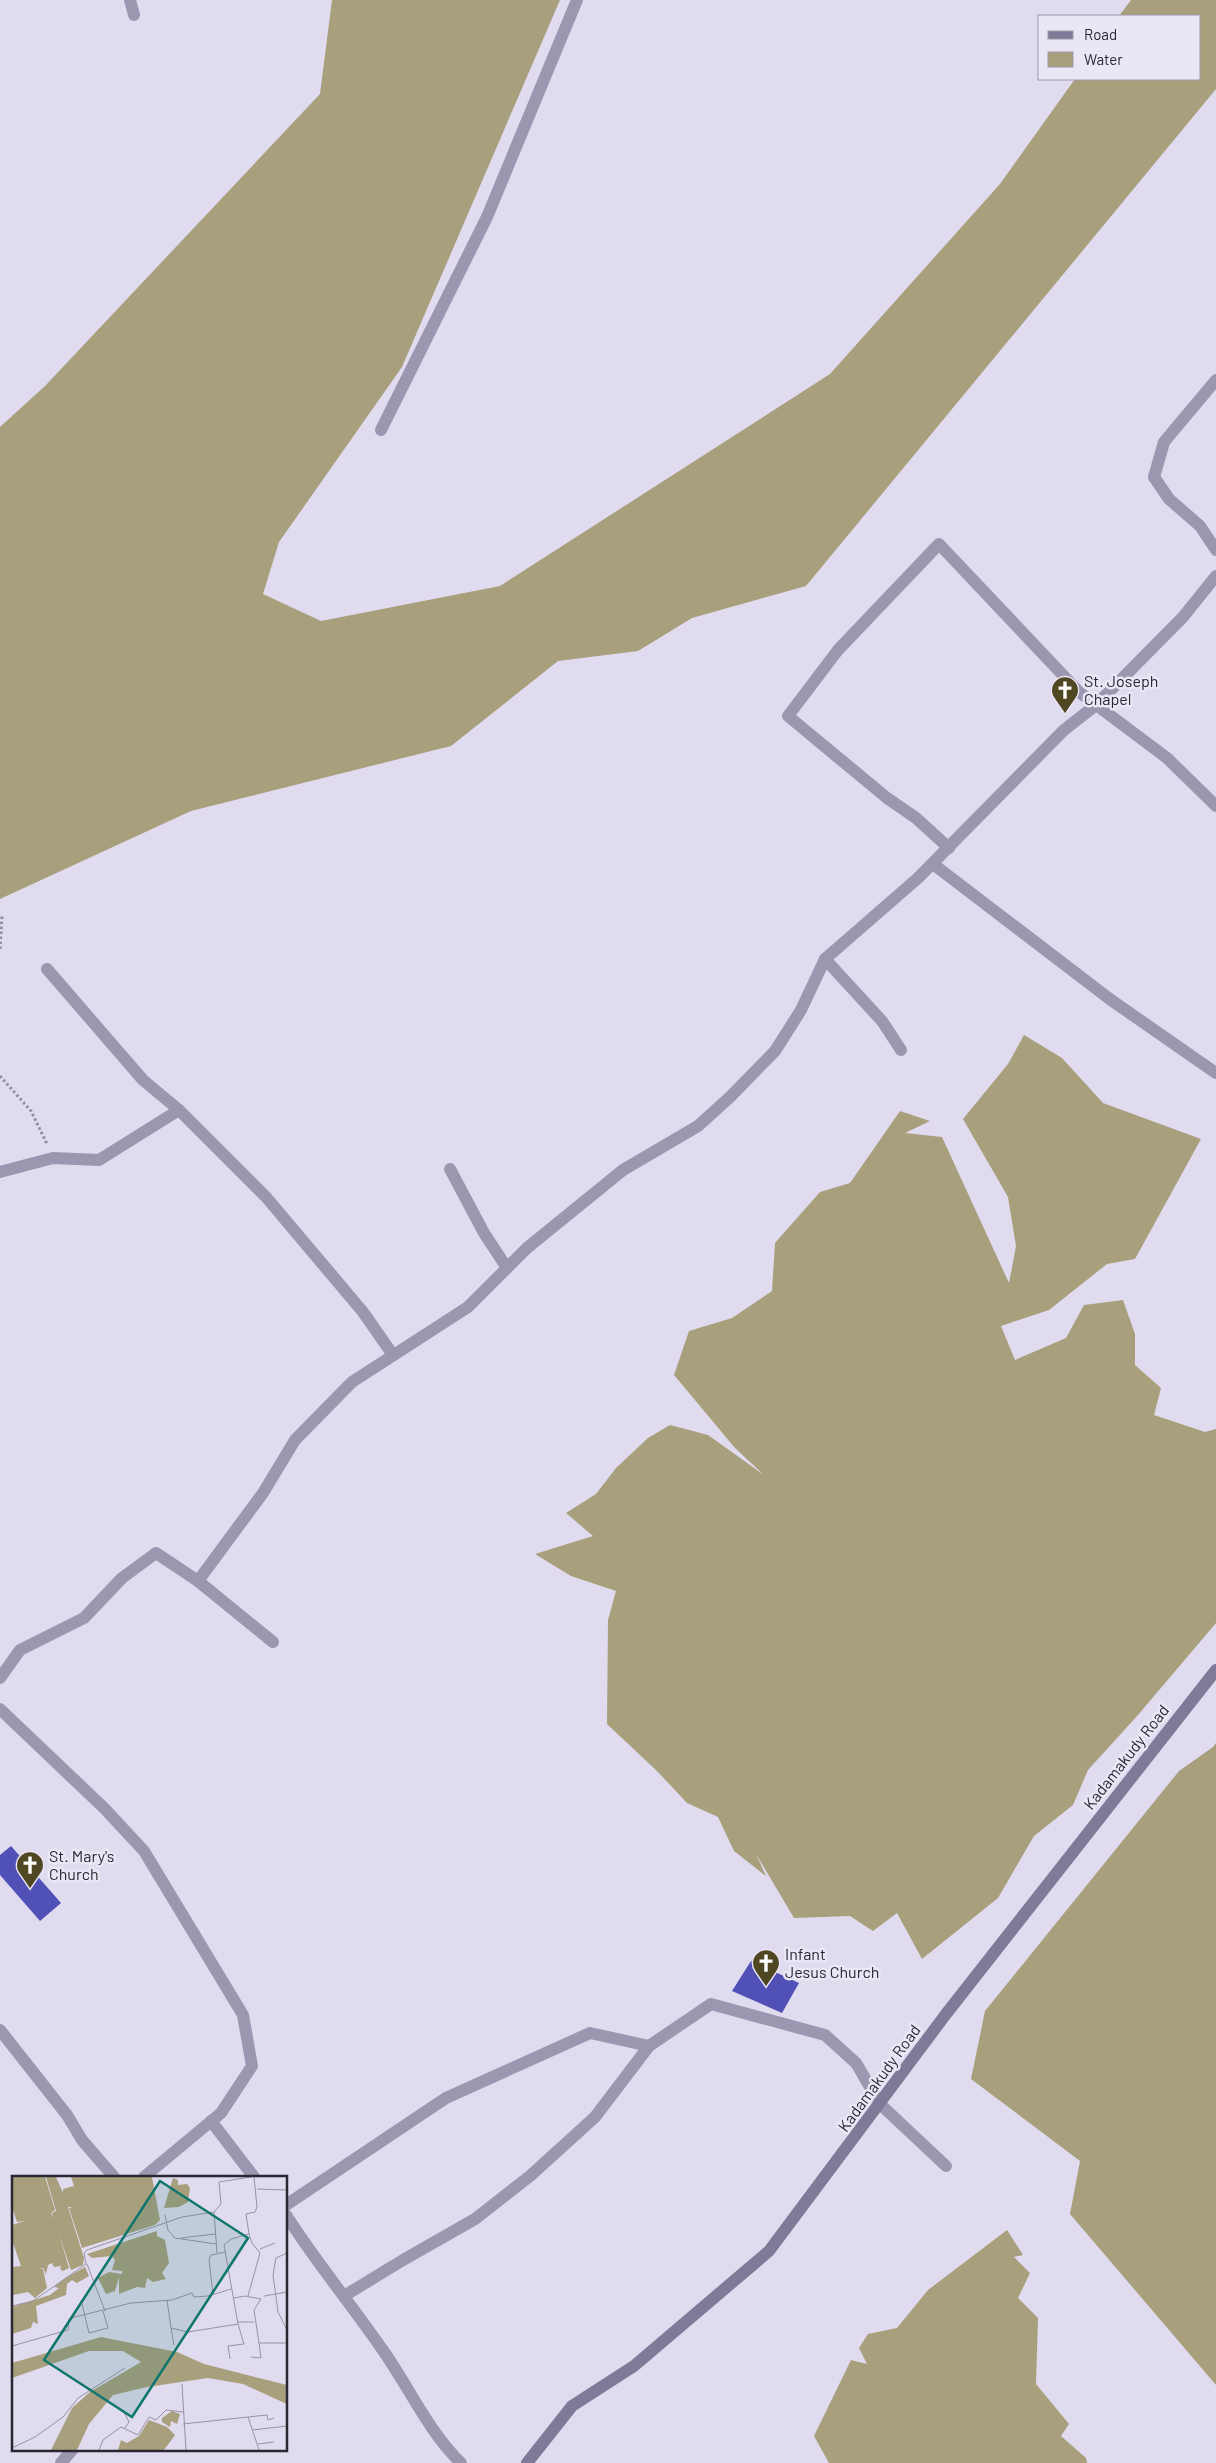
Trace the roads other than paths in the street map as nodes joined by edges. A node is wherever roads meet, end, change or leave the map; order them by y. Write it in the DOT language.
graph roads {
  1 [pos="130,0"];
  2 [pos="577,0"];
  3 [pos="134,16"];
  4 [pos="1216,380"];
  5 [pos="380,430"];
  6 [pos="1216,550"];
  7 [pos="1216,576"];
  8 [pos="1096,705"];
  9 [pos="1216,806"];
  10 [pos="949,848"];
  11 [pos="933,864"];
  12 [pos="826,959"];
  13 [pos="47,969"];
  14 [pos="901,1050"];
  15 [pos="1216,1073"];
  16 [pos="179,1110"];
  17 [pos="450,1169"];
  18 [pos="0,1172"];
  19 [pos="507,1268"];
  20 [pos="393,1355"];
  21 [pos="198,1581"];
  22 [pos="273,1642"];
  23 [pos="1216,1670"];
  24 [pos="0,1678"];
  25 [pos="0,1709"];
  26 [pos="0,2030"];
  27 [pos="649,2046"];
  28 [pos="880,2104"];
  29 [pos="211,2121"];
  30 [pos="946,2166"];
  31 [pos="113,2176"];
  32 [pos="145,2176"];
  33 [pos="253,2176"];
  34 [pos="288,2204"];
  35 [pos="288,2218"];
  36 [pos="344,2296"];
  37 [pos="72,2450"];
  38 [pos="60,2463"];
  39 [pos="460,2463"];
  40 [pos="527,2463"];
  1 -- 3 [label="street"];
  2 -- 5 [label="street"];
  4 -- 6 [label="street"];
  7 -- 8 [label="street"];
  8 -- 9 [label="street"];
  8 -- 10 [label="street"];
  8 -- 10 [label="street"];
  10 -- 11 [label="street"];
  11 -- 12 [label="street"];
  11 -- 15 [label="street"];
  12 -- 14 [label="street"];
  12 -- 19 [label="street"];
  13 -- 16 [label="street"];
  16 -- 18 [label="street"];
  16 -- 20 [label="street"];
  17 -- 19 [label="street"];
  19 -- 20 [label="street"];
  20 -- 21 [label="street"];
  21 -- 22 [label="street"];
  21 -- 24 [label="street"];
  23 -- 28 [label="street, Kadamakudy Road"];
  25 -- 29 [label="street"];
  26 -- 31 [label="street"];
  27 -- 28 [label="street"];
  27 -- 34 [label="street"];
  27 -- 36 [label="street"];
  28 -- 30 [label="street"];
  28 -- 40 [label="street, Kadamakudy Road"];
  29 -- 32 [label="street"];
  29 -- 33 [label="street"];
  35 -- 36 [label="street"];
  36 -- 39 [label="street"];
  37 -- 38 [label="street"];
}
